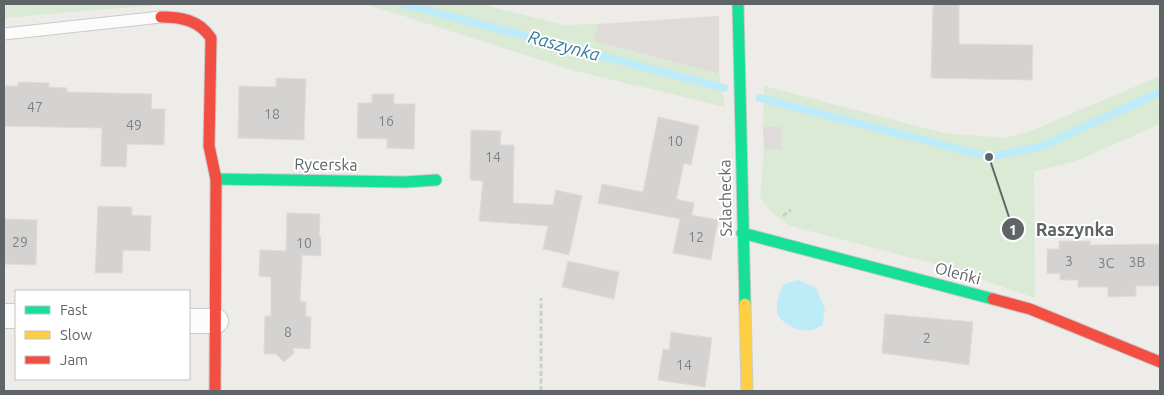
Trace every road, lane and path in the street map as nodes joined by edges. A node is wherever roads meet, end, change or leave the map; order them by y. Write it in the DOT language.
graph roads {
  1 [pos="738,4"];
  2 [pos="161,17"];
  3 [pos="4,34"];
  4 [pos="216,179"];
  5 [pos="436,180"];
  6 [pos="742,233"];
  7 [pos="541,298"];
  8 [pos="190,321"];
  9 [pos="216,321"];
  10 [pos="1160,362"];
  11 [pos="215,391"];
  12 [pos="540,391"];
  13 [pos="747,391"];
  1 -- 6 [label="street, Szlachecka"];
  2 -- 3 [label="lane"];
  2 -- 4 [label="street"];
  4 -- 5 [label="street, Rycerska"];
  4 -- 9 [label="street"];
  6 -- 10 [label="street, Oleńki"];
  6 -- 13 [label="street, Szlachecka"];
  7 -- 12 [label="path"];
  8 -- 9 [label="street"];
  9 -- 11 [label="street"];
}
